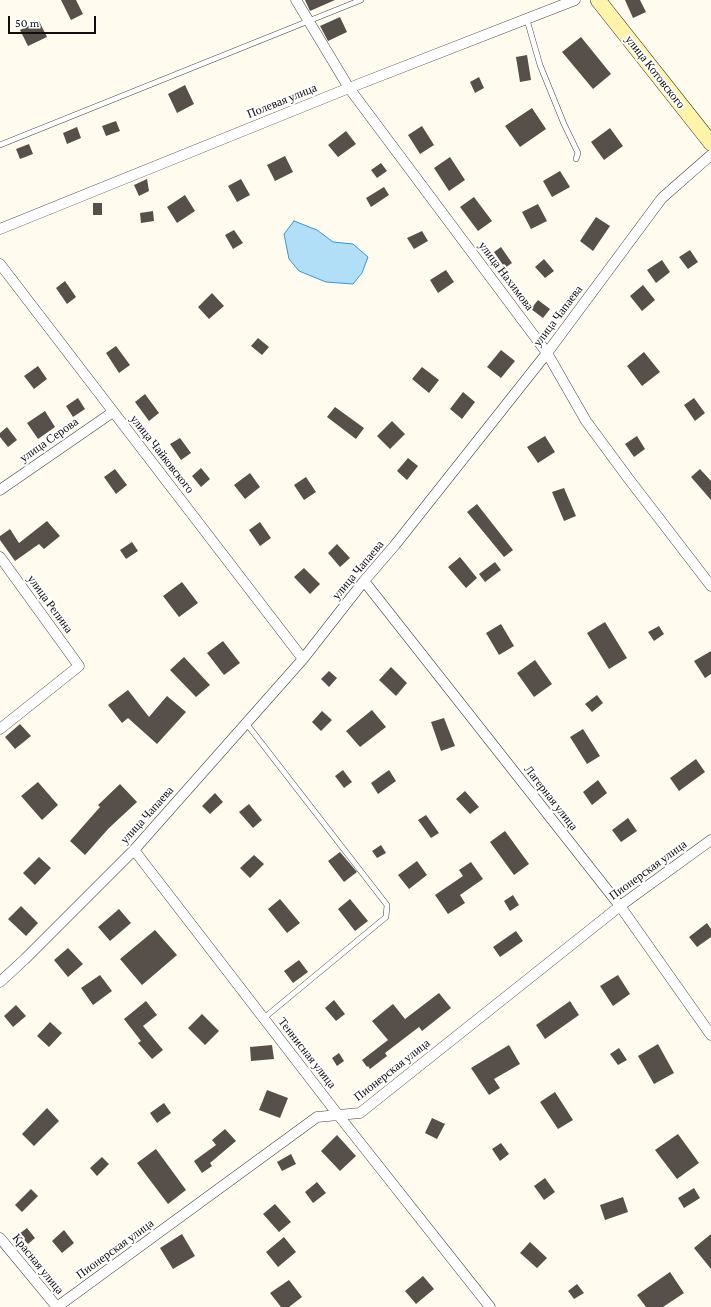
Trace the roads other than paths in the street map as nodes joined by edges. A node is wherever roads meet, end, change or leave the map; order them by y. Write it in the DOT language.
graph roads {
  1 [pos="296,0"];
  2 [pos="361,0"];
  3 [pos="575,0"];
  4 [pos="598,0"];
  5 [pos="527,20"];
  6 [pos="308,21"];
  7 [pos="348,88"];
  8 [pos="711,144"];
  9 [pos="0,145"];
  10 [pos="711,154"];
  11 [pos="576,159"];
  12 [pos="0,229"];
  13 [pos="0,264"];
  14 [pos="547,353"];
  15 [pos="113,412"];
  16 [pos="0,490"];
  17 [pos="0,557"];
  18 [pos="364,581"];
  19 [pos="711,586"];
  20 [pos="303,659"];
  21 [pos="245,723"];
  22 [pos="0,728"];
  23 [pos="711,840"];
  24 [pos="134,850"];
  25 [pos="620,906"];
  26 [pos="0,982"];
  27 [pos="264,1018"];
  28 [pos="711,1034"];
  29 [pos="339,1116"];
  30 [pos="2,1244"];
  31 [pos="57,1307"];
  32 [pos="490,1307"];
  1 -- 6 [label="street, улица Нахимова"];
  2 -- 6 [label="lane"];
  3 -- 5 [label="street, Полевая улица"];
  4 -- 8 [label="main road, улица Котовского"];
  5 -- 7 [label="street, Полевая улица"];
  5 -- 11 [label="lane"];
  6 -- 7 [label="street, улица Нахимова"];
  6 -- 9 [label="lane"];
  7 -- 12 [label="street, Полевая улица"];
  7 -- 14 [label="street, улица Нахимова"];
  10 -- 14 [label="street, улица Чапаева"];
  13 -- 15 [label="street, улица Чайковского"];
  14 -- 18 [label="street, улица Чапаева"];
  14 -- 19 [label="street, улица Нахимова"];
  15 -- 16 [label="street, улица Серова"];
  15 -- 20 [label="street, улица Чайковского"];
  17 -- 22 [label="street, улица Репина"];
  18 -- 20 [label="street, улица Чапаева"];
  18 -- 25 [label="street, Лагерная улица"];
  20 -- 21 [label="street, улица Чапаева"];
  21 -- 24 [label="street, улица Чапаева"];
  21 -- 27 [label="lane"];
  23 -- 25 [label="street, Пионерская улица"];
  24 -- 26 [label="street, улица Чапаева"];
  24 -- 27 [label="street, Теннисная улица"];
  25 -- 28 [label="street, Лагерная улица"];
  25 -- 29 [label="street, Пионерская улица"];
  27 -- 29 [label="street, Теннисная улица"];
  29 -- 31 [label="street, Пионерская улица"];
  29 -- 32 [label="street, Теннисная улица"];
  30 -- 31 [label="street, Красная улица"];
}
